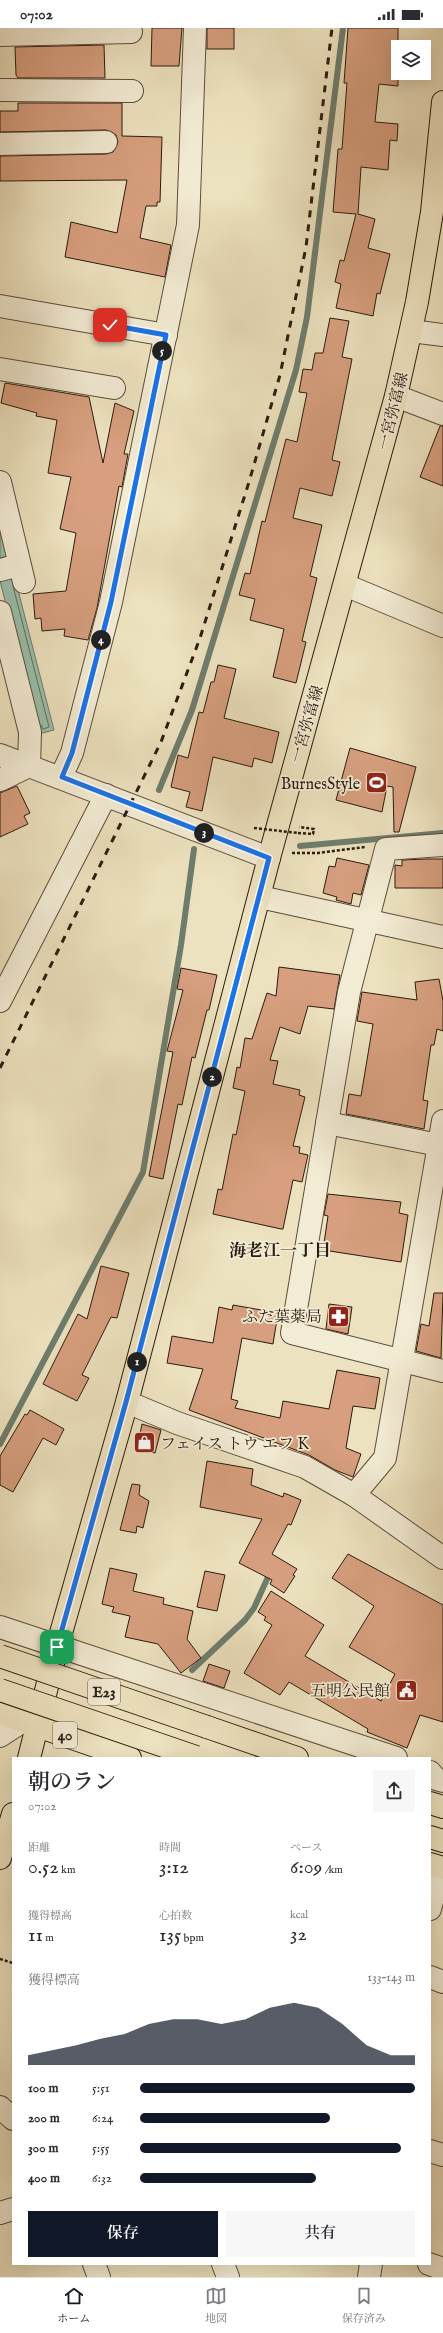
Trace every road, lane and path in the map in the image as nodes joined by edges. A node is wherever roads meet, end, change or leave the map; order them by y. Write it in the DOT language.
graph roads {
  1 [pos="195,28"];
  2 [pos="130,32"];
  3 [pos="0,35"];
  4 [pos="0,90"];
  5 [pos="132,91"];
  6 [pos="443,102"];
  7 [pos="106,142"];
  8 [pos="0,144"];
  9 [pos="439,174"];
  10 [pos="0,306"];
  11 [pos="411,331"];
  12 [pos="166,335"];
  13 [pos="443,335"];
  14 [pos="0,369"];
  15 [pos="114,388"];
  16 [pos="396,396"];
  17 [pos="443,414"];
  18 [pos="0,482"];
  19 [pos="14,571"];
  20 [pos="346,585"];
  21 [pos="0,612"];
  22 [pos="443,626"];
  23 [pos="0,755"];
  24 [pos="29,766"];
  25 [pos="62,777"];
  26 [pos="0,780"];
  27 [pos="106,795"];
  28 [pos="294,826"];
  29 [pos="254,828"];
  30 [pos="443,845"];
  31 [pos="386,849"];
  32 [pos="278,856"];
  33 [pos="260,898"];
  34 [pos="367,920"];
  35 [pos="443,937"];
  36 [pos="0,1001"];
  37 [pos="443,1121"];
  38 [pos="327,1123"];
  39 [pos="439,1145"];
  40 [pos="401,1360"];
  41 [pos="443,1371"];
  42 [pos="126,1402"];
  43 [pos="354,1495"];
  44 [pos="443,1558"];
  45 [pos="0,1627"];
  46 [pos="57,1647"];
  47 [pos="0,1656"];
  48 [pos="0,1690"];
  49 [pos="0,1713"];
  50 [pos="31,1723"];
  51 [pos="0,1736"];
  52 [pos="29,1757"];
  53 [pos="127,1757"];
  54 [pos="195,1757"];
  55 [pos="295,1757"];
  56 [pos="393,1757"];
  57 [pos="431,1773"];
  58 [pos="443,1781"];
  59 [pos="431,1803"];
  60 [pos="443,1807"];
  61 [pos="12,1817"];
  62 [pos="431,1837"];
  63 [pos="443,1841"];
  64 [pos="0,1858"];
  65 [pos="438,1867"];
  66 [pos="431,1904"];
  67 [pos="0,1959"];
  68 [pos="12,1963"];
  69 [pos="431,1977"];
  70 [pos="443,1982"];
  71 [pos="0,2107"];
  72 [pos="12,2117"];
  73 [pos="431,2151"];
  74 [pos="443,2155"];
  75 [pos="12,2210"];
  76 [pos="0,2213"];
  77 [pos="94,2265"];
  78 [pos="223,2265"];
  79 [pos="371,2265"];
  80 [pos="431,2265"];
  81 [pos="443,2269"];
  82 [pos="99,2277"];
  83 [pos="228,2277"];
  84 [pos="369,2277"];
  1 -- 12 [label="street"];
  2 -- 3 [label="street"];
  4 -- 5 [label="street"];
  6 -- 9 [label="main road, 一宮弥富線"];
  7 -- 8 [label="street"];
  9 -- 11 [label="main road, 一宮弥富線"];
  10 -- 12 [label="street"];
  11 -- 13 [label="street"];
  11 -- 16 [label="main road, 一宮弥富線"];
  12 -- 25 [label="street"];
  14 -- 15 [label="street"];
  16 -- 17 [label="street"];
  16 -- 20 [label="main road, 一宮弥富線"];
  18 -- 19 [label="street"];
  20 -- 22 [label="street"];
  20 -- 32 [label="main road, 一宮弥富線"];
  21 -- 24 [label="street"];
  23 -- 24 [label="street"];
  24 -- 25 [label="street"];
  24 -- 26 [label="street"];
  25 -- 27 [label="street"];
  27 -- 32 [label="street"];
  27 -- 36 [label="street"];
  28 -- 29 [label="path, bridge"];
  30 -- 31 [label="street"];
  31 -- 32 [label="path"];
  31 -- 34 [label="street"];
  32 -- 33 [label="main road, 一宮弥富線"];
  33 -- 34 [label="street"];
  33 -- 42 [label="main road, 一宮弥富線"];
  34 -- 35 [label="street"];
  34 -- 38 [label="street"];
  37 -- 39 [label="street"];
  38 -- 39 [label="street"];
  38 -- 40 [label="street"];
  39 -- 40 [label="street"];
  40 -- 41 [label="street"];
  40 -- 43 [label="street"];
  42 -- 43 [label="street"];
  42 -- 46 [label="main road, 一宮弥富線"];
  43 -- 44 [label="street"];
  45 -- 46 [label="street"];
  46 -- 50 [label="main road, 一宮弥富線"];
  46 -- 56 [label="street"];
  47 -- 55 [label="main road, E23, bridge"];
  48 -- 54 [label="main road, E23, bridge"];
  49 -- 50 [label="main road, 40"];
  50 -- 51 [label="street"];
  50 -- 52 [label="main road, 一宮弥富線"];
  50 -- 53 [label="main road, 40"];
  57 -- 58 [label="street"];
  59 -- 60 [label="main road"];
  61 -- 64 [label="main road"];
  62 -- 63 [label="main road"];
  65 -- 66 [label="street"];
  67 -- 68 [label="path"];
  69 -- 70 [label="street"];
  71 -- 72 [label="street"];
  73 -- 74 [label="street"];
  75 -- 76 [label="street"];
  77 -- 82 [label="street"];
  78 -- 83 [label="street"];
  79 -- 84 [label="street"];
  80 -- 81 [label="street"];
}
